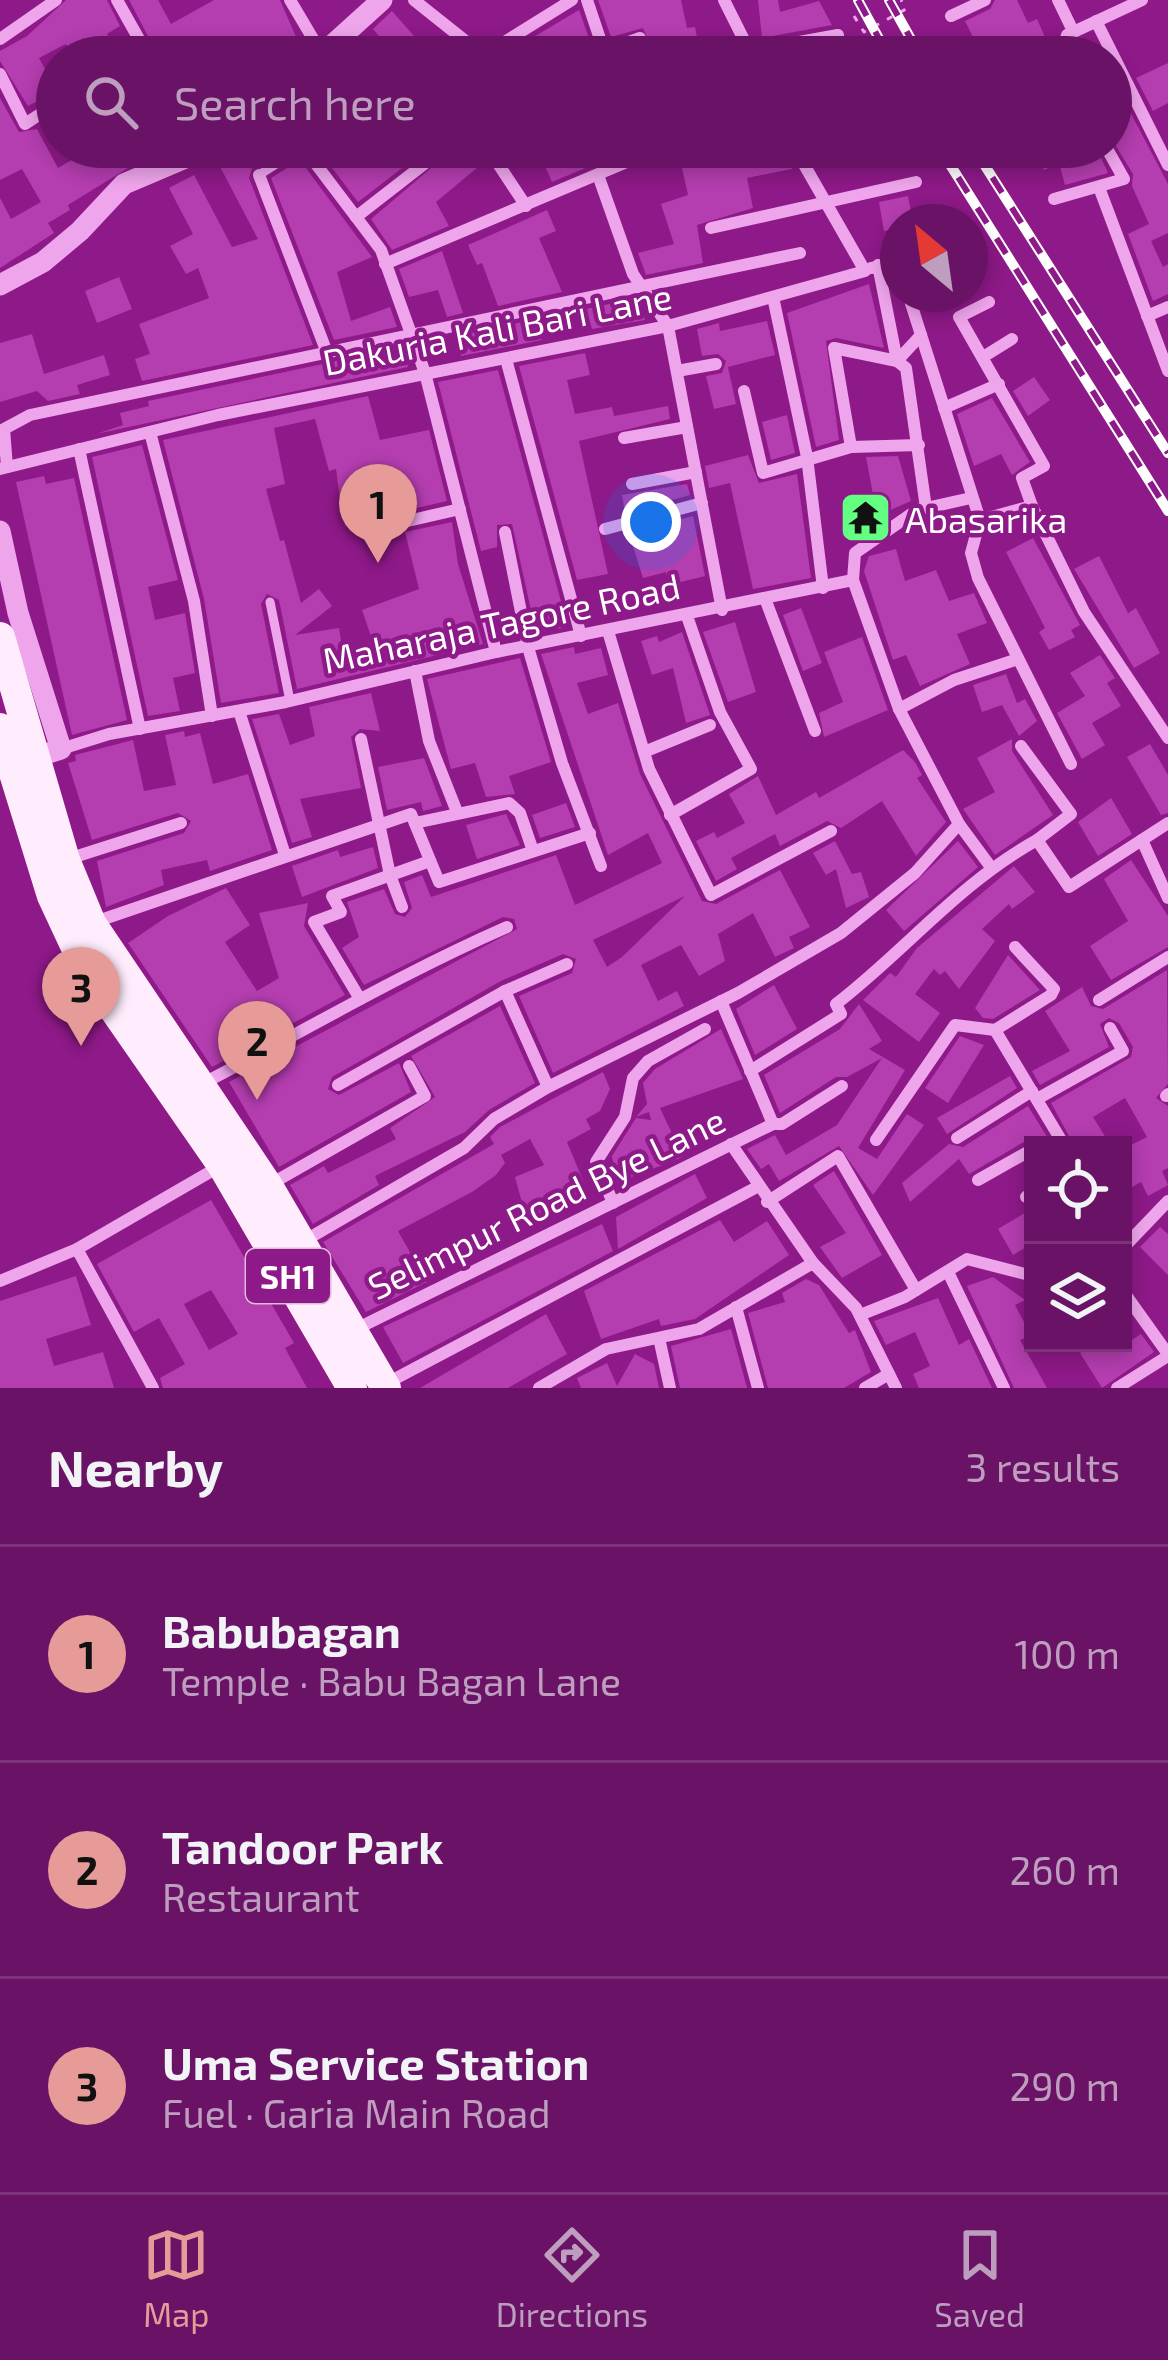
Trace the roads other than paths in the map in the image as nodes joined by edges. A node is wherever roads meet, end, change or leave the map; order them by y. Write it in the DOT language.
graph roads {
  1 [pos="56,0"];
  2 [pos="117,0"];
  3 [pos="290,0"];
  4 [pos="382,0"];
  5 [pos="414,0"];
  6 [pos="572,0"];
  7 [pos="587,0"];
  8 [pos="724,0"];
  9 [pos="985,0"];
  10 [pos="1058,0"];
  11 [pos="1136,1"];
  12 [pos="357,8"];
  13 [pos="951,16"];
  14 [pos="1096,21"];
  15 [pos="1073,31"];
  16 [pos="838,34"];
  17 [pos="137,36"];
  18 [pos="310,36"];
  19 [pos="342,36"];
  20 [pos="459,36"];
  21 [pos="514,36"];
  22 [pos="599,36"];
  23 [pos="742,36"];
  24 [pos="829,36"];
  25 [pos="1070,36"];
  26 [pos="1104,36"];
  27 [pos="0,39"];
  28 [pos="0,74"];
  29 [pos="1132,93"];
  30 [pos="36,117"];
  31 [pos="1168,165"];
  32 [pos="160,168"];
  33 [pos="270,168"];
  34 [pos="319,168"];
  35 [pos="419,168"];
  36 [pos="501,168"];
  37 [pos="614,168"];
  38 [pos="807,168"];
  39 [pos="1118,168"];
  40 [pos="259,175"];
  41 [pos="598,175"];
  42 [pos="916,182"];
  43 [pos="1100,190"];
  44 [pos="827,199"];
  45 [pos="1054,199"];
  46 [pos="526,206"];
  47 [pos="356,217"];
  48 [pos="711,229"];
  49 [pos="800,253"];
  50 [pos="385,264"];
  51 [pos="880,267"];
  52 [pos="872,268"];
  53 [pos="0,285"];
  54 [pos="641,286"];
  55 [pos="772,297"];
  56 [pos="1168,307"];
  57 [pos="914,312"];
  58 [pos="969,312"];
  59 [pos="1147,316"];
  60 [pos="668,326"];
  61 [pos="410,334"];
  62 [pos="921,335"];
  63 [pos="1012,339"];
  64 [pos="326,350"];
  65 [pos="983,357"];
  66 [pos="506,359"];
  67 [pos="896,361"];
  68 [pos="716,364"];
  69 [pos="677,371"];
  70 [pos="1168,371"];
  71 [pos="425,373"];
  72 [pos="999,384"];
  73 [pos="744,391"];
  74 [pos="944,409"];
  75 [pos="687,428"];
  76 [pos="150,432"];
  77 [pos="624,438"];
  78 [pos="919,445"];
  79 [pos="851,446"];
  80 [pos="79,449"];
  81 [pos="807,457"];
  82 [pos="4,468"];
  83 [pos="696,472"];
  84 [pos="632,484"];
  85 [pos="971,498"];
  86 [pos="702,503"];
  87 [pos="1032,506"];
  88 [pos="926,508"];
  89 [pos="460,509"];
  90 [pos="980,520"];
  91 [pos="386,526"];
  92 [pos="605,530"];
  93 [pos="0,531"];
  94 [pos="506,532"];
  95 [pos="853,580"];
  96 [pos="823,588"];
  97 [pos="269,602"];
  98 [pos="766,602"];
  99 [pos="722,610"];
  100 [pos="687,616"];
  101 [pos="608,631"];
  102 [pos="581,636"];
  103 [pos="11,644"];
  104 [pos="529,647"];
  105 [pos="496,652"];
  106 [pos="1016,660"];
  107 [pos="416,671"];
  108 [pos="290,701"];
  109 [pos="899,709"];
  110 [pos="238,711"];
  111 [pos="212,716"];
  112 [pos="710,725"];
  113 [pos="0,728"];
  114 [pos="140,729"];
  115 [pos="815,731"];
  116 [pos="1168,738"];
  117 [pos="361,739"];
  118 [pos="1022,746"];
  119 [pos="644,752"];
  120 [pos="27,759"];
  121 [pos="1071,764"];
  122 [pos="457,812"];
  123 [pos="670,815"];
  124 [pos="380,822"];
  125 [pos="181,823"];
  126 [pos="415,823"];
  127 [pos="1168,823"];
  128 [pos="958,824"];
  129 [pos="831,831"];
  130 [pos="590,833"];
  131 [pos="1142,839"];
  132 [pos="1037,840"];
  133 [pos="532,848"];
  134 [pos="285,856"];
  135 [pos="65,860"];
  136 [pos="430,860"];
  137 [pos="601,866"];
  138 [pos="990,866"];
  139 [pos="390,875"];
  140 [pos="1168,898"];
  141 [pos="402,907"];
  142 [pos="91,923"];
  143 [pos="508,927"];
  144 [pos="1015,947"];
  145 [pos="1168,957"];
  146 [pos="567,964"];
  147 [pos="505,992"];
  148 [pos="360,999"];
  149 [pos="1099,1000"];
  150 [pos="721,1001"];
  151 [pos="1109,1028"];
  152 [pos="705,1029"];
  153 [pos="995,1030"];
  154 [pos="409,1066"];
  155 [pos="750,1071"];
  156 [pos="202,1084"];
  157 [pos="338,1085"];
  158 [pos="842,1086"];
  159 [pos="548,1087"];
  160 [pos="1035,1095"];
  161 [pos="773,1124"];
  162 [pos="1059,1136"];
  163 [pos="958,1138"];
  164 [pos="876,1140"];
  165 [pos="731,1144"];
  166 [pos="1024,1154"];
  167 [pos="233,1157"];
  168 [pos="978,1180"];
  169 [pos="268,1186"];
  170 [pos="757,1187"];
  171 [pos="767,1202"];
  172 [pos="613,1203"];
  173 [pos="1165,1210"];
  174 [pos="300,1243"];
  175 [pos="1126,1244"];
  176 [pos="77,1249"];
  177 [pos="813,1263"];
  178 [pos="948,1272"];
  179 [pos="1024,1274"];
  180 [pos="0,1281"];
  181 [pos="916,1290"];
  182 [pos="1132,1304"];
  183 [pos="736,1307"];
  184 [pos="858,1312"];
  185 [pos="355,1329"];
  186 [pos="659,1338"];
  187 [pos="1168,1355"];
  188 [pos="892,1381"];
  189 [pos="385,1386"];
  190 [pos="153,1388"];
  191 [pos="352,1388"];
  192 [pos="538,1388"];
  193 [pos="670,1388"];
  194 [pos="758,1388"];
  195 [pos="865,1388"];
  196 [pos="1004,1388"];
  197 [pos="1117,1388"];
  1 -- 27 [label="street"];
  2 -- 17 [label="street"];
  3 -- 18 [label="street"];
  4 -- 12 [label="street"];
  5 -- 20 [label="street"];
  6 -- 21 [label="street"];
  7 -- 22 [label="street"];
  8 -- 23 [label="street"];
  9 -- 13 [label="street"];
  10 -- 15 [label="street"];
  11 -- 14 [label="street"];
  12 -- 19 [label="street"];
  14 -- 15 [label="street"];
  14 -- 26 [label="street"];
  15 -- 25 [label="street"];
  16 -- 24 [label="street"];
  28 -- 30 [label="street"];
  29 -- 31 [label="street"];
  32 -- 53 [label="street"];
  33 -- 40 [label="lane"];
  34 -- 47 [label="street"];
  35 -- 47 [label="street"];
  36 -- 46 [label="street"];
  37 -- 41 [label="street"];
  38 -- 44 [label="street"];
  39 -- 43 [label="street"];
  40 -- 64 [label="street"];
  41 -- 46 [label="street"];
  41 -- 54 [label="street"];
  42 -- 44 [label="street"];
  43 -- 45 [label="street"];
  43 -- 59 [label="street"];
  44 -- 48 [label="street"];
  44 -- 52 [label="street"];
  46 -- 50 [label="street"];
  47 -- 50 [label="street"];
  49 -- 54 [label="street"];
  50 -- 61 [label="street"];
  51 -- 52 [label="street, Dakuria Kali Bari Lane"];
  52 -- 55 [label="street, Dakuria Kali Bari Lane"];
  52 -- 67 [label="street"];
  54 -- 60 [label="street"];
  54 -- 61 [label="street"];
  55 -- 60 [label="street, Dakuria Kali Bari Lane"];
  55 -- 81 [label="street"];
  56 -- 59 [label="street"];
  57 -- 62 [label="street"];
  58 -- 65 [label="street"];
  59 -- 70 [label="street"];
  60 -- 66 [label="street, Dakuria Kali Bari Lane"];
  60 -- 69 [label="street"];
  61 -- 64 [label="street"];
  61 -- 71 [label="street"];
  62 -- 67 [label="street"];
  62 -- 74 [label="street"];
  63 -- 65 [label="street"];
  64 -- 82 [label="street"];
  65 -- 72 [label="street"];
  66 -- 71 [label="street, Dakuria Kali Bari Lane"];
  66 -- 102 [label="street"];
  67 -- 78 [label="street"];
  67 -- 79 [label="street"];
  68 -- 69 [label="street"];
  69 -- 75 [label="street"];
  71 -- 76 [label="street, Dakuria Kali Bari Lane"];
  71 -- 89 [label="street"];
  72 -- 74 [label="street"];
  72 -- 87 [label="street"];
  73 -- 81 [label="street"];
  74 -- 85 [label="street"];
  75 -- 77 [label="street"];
  75 -- 83 [label="street"];
  76 -- 80 [label="street, Dakuria Kali Bari Lane"];
  76 -- 111 [label="street"];
  78 -- 79 [label="street"];
  78 -- 88 [label="street"];
  79 -- 81 [label="street"];
  80 -- 82 [label="street, Dakuria Kali Bari Lane"];
  80 -- 114 [label="street"];
  81 -- 96 [label="street"];
  83 -- 84 [label="street"];
  83 -- 86 [label="street"];
  85 -- 88 [label="street"];
  85 -- 90 [label="street"];
  86 -- 92 [label="street"];
  86 -- 99 [label="street"];
  87 -- 90 [label="street"];
  87 -- 116 [label="street"];
  88 -- 95 [label="street"];
  89 -- 91 [label="street"];
  89 -- 105 [label="street"];
  90 -- 106 [label="street"];
  93 -- 103 [label="street"];
  94 -- 104 [label="street"];
  95 -- 96 [label="street, Maharaja Tagore Road"];
  95 -- 109 [label="street"];
  96 -- 98 [label="street, Maharaja Tagore Road"];
  97 -- 108 [label="lane"];
  98 -- 99 [label="street, Maharaja Tagore Road"];
  98 -- 115 [label="street"];
  99 -- 100 [label="street, Maharaja Tagore Road"];
  100 -- 101 [label="street, Maharaja Tagore Road"];
  100 -- 123 [label="street"];
  101 -- 102 [label="street, Maharaja Tagore Road"];
  101 -- 119 [label="street"];
  102 -- 104 [label="street, Maharaja Tagore Road"];
  103 -- 120 [label="main road, SH1"];
  104 -- 105 [label="street, Maharaja Tagore Road"];
  104 -- 130 [label="street"];
  105 -- 107 [label="street, Maharaja Tagore Road"];
  106 -- 109 [label="street"];
  106 -- 121 [label="street"];
  107 -- 108 [label="street, Maharaja Tagore Road"];
  107 -- 122 [label="street"];
  108 -- 110 [label="street, Maharaja Tagore Road"];
  109 -- 128 [label="street"];
  110 -- 111 [label="street, Maharaja Tagore Road"];
  110 -- 134 [label="street"];
  111 -- 114 [label="street, Maharaja Tagore Road"];
  112 -- 119 [label="street"];
  113 -- 120 [label="main road, SH1"];
  114 -- 120 [label="street, Maharaja Tagore Road"];
  117 -- 124 [label="street"];
  118 -- 132 [label="street"];
  119 -- 123 [label="street"];
  120 -- 135 [label="main road, SH1"];
  120 -- 167 [label="main road, SH1"];
  122 -- 126 [label="street"];
  122 -- 133 [label="street"];
  123 -- 129 [label="street"];
  124 -- 126 [label="street"];
  124 -- 134 [label="street"];
  124 -- 139 [label="street"];
  125 -- 135 [label="street"];
  126 -- 136 [label="street"];
  127 -- 131 [label="street"];
  128 -- 138 [label="street"];
  128 -- 150 [label="street"];
  130 -- 133 [label="street"];
  130 -- 137 [label="street"];
  131 -- 132 [label="street"];
  131 -- 140 [label="street"];
  132 -- 138 [label="street"];
  133 -- 136 [label="street"];
  134 -- 142 [label="street"];
  135 -- 142 [label="main road, SH1"];
  136 -- 139 [label="street"];
  138 -- 155 [label="street"];
  139 -- 141 [label="street"];
  139 -- 148 [label="street"];
  142 -- 156 [label="main road, SH1"];
  143 -- 148 [label="street"];
  144 -- 153 [label="street"];
  145 -- 149 [label="street"];
  146 -- 147 [label="street"];
  147 -- 157 [label="street"];
  147 -- 159 [label="street"];
  148 -- 156 [label="street"];
  150 -- 155 [label="street, Selimpur Road Bye Lane"];
  150 -- 159 [label="street"];
  151 -- 160 [label="street"];
  152 -- 172 [label="street"];
  153 -- 160 [label="street"];
  153 -- 164 [label="street"];
  154 -- 169 [label="street"];
  155 -- 161 [label="street, Selimpur Road Bye Lane"];
  156 -- 167 [label="main road, SH1"];
  158 -- 161 [label="street"];
  159 -- 174 [label="street"];
  160 -- 162 [label="street"];
  160 -- 163 [label="street"];
  161 -- 165 [label="street, Selimpur Road Bye Lane"];
  165 -- 170 [label="street"];
  165 -- 172 [label="street, Selimpur Road Bye Lane"];
  166 -- 168 [label="street"];
  167 -- 169 [label="main road, SH1"];
  167 -- 176 [label="street"];
  167 -- 191 [label="main road, SH1"];
  169 -- 174 [label="main road, SH1"];
  170 -- 171 [label="street"];
  170 -- 189 [label="street"];
  171 -- 177 [label="street"];
  171 -- 181 [label="street"];
  172 -- 185 [label="street, Selimpur Road Bye Lane"];
  173 -- 175 [label="street"];
  174 -- 185 [label="main road, SH1"];
  176 -- 180 [label="street"];
  176 -- 190 [label="street"];
  177 -- 183 [label="street"];
  177 -- 184 [label="street"];
  178 -- 179 [label="street"];
  178 -- 181 [label="street"];
  178 -- 196 [label="street"];
  181 -- 184 [label="street"];
  182 -- 187 [label="street"];
  183 -- 186 [label="street"];
  183 -- 194 [label="street"];
  184 -- 188 [label="street"];
  185 -- 189 [label="main road, SH1"];
  186 -- 192 [label="street"];
  186 -- 193 [label="street"];
  187 -- 197 [label="street"];
  188 -- 195 [label="street"];
}
